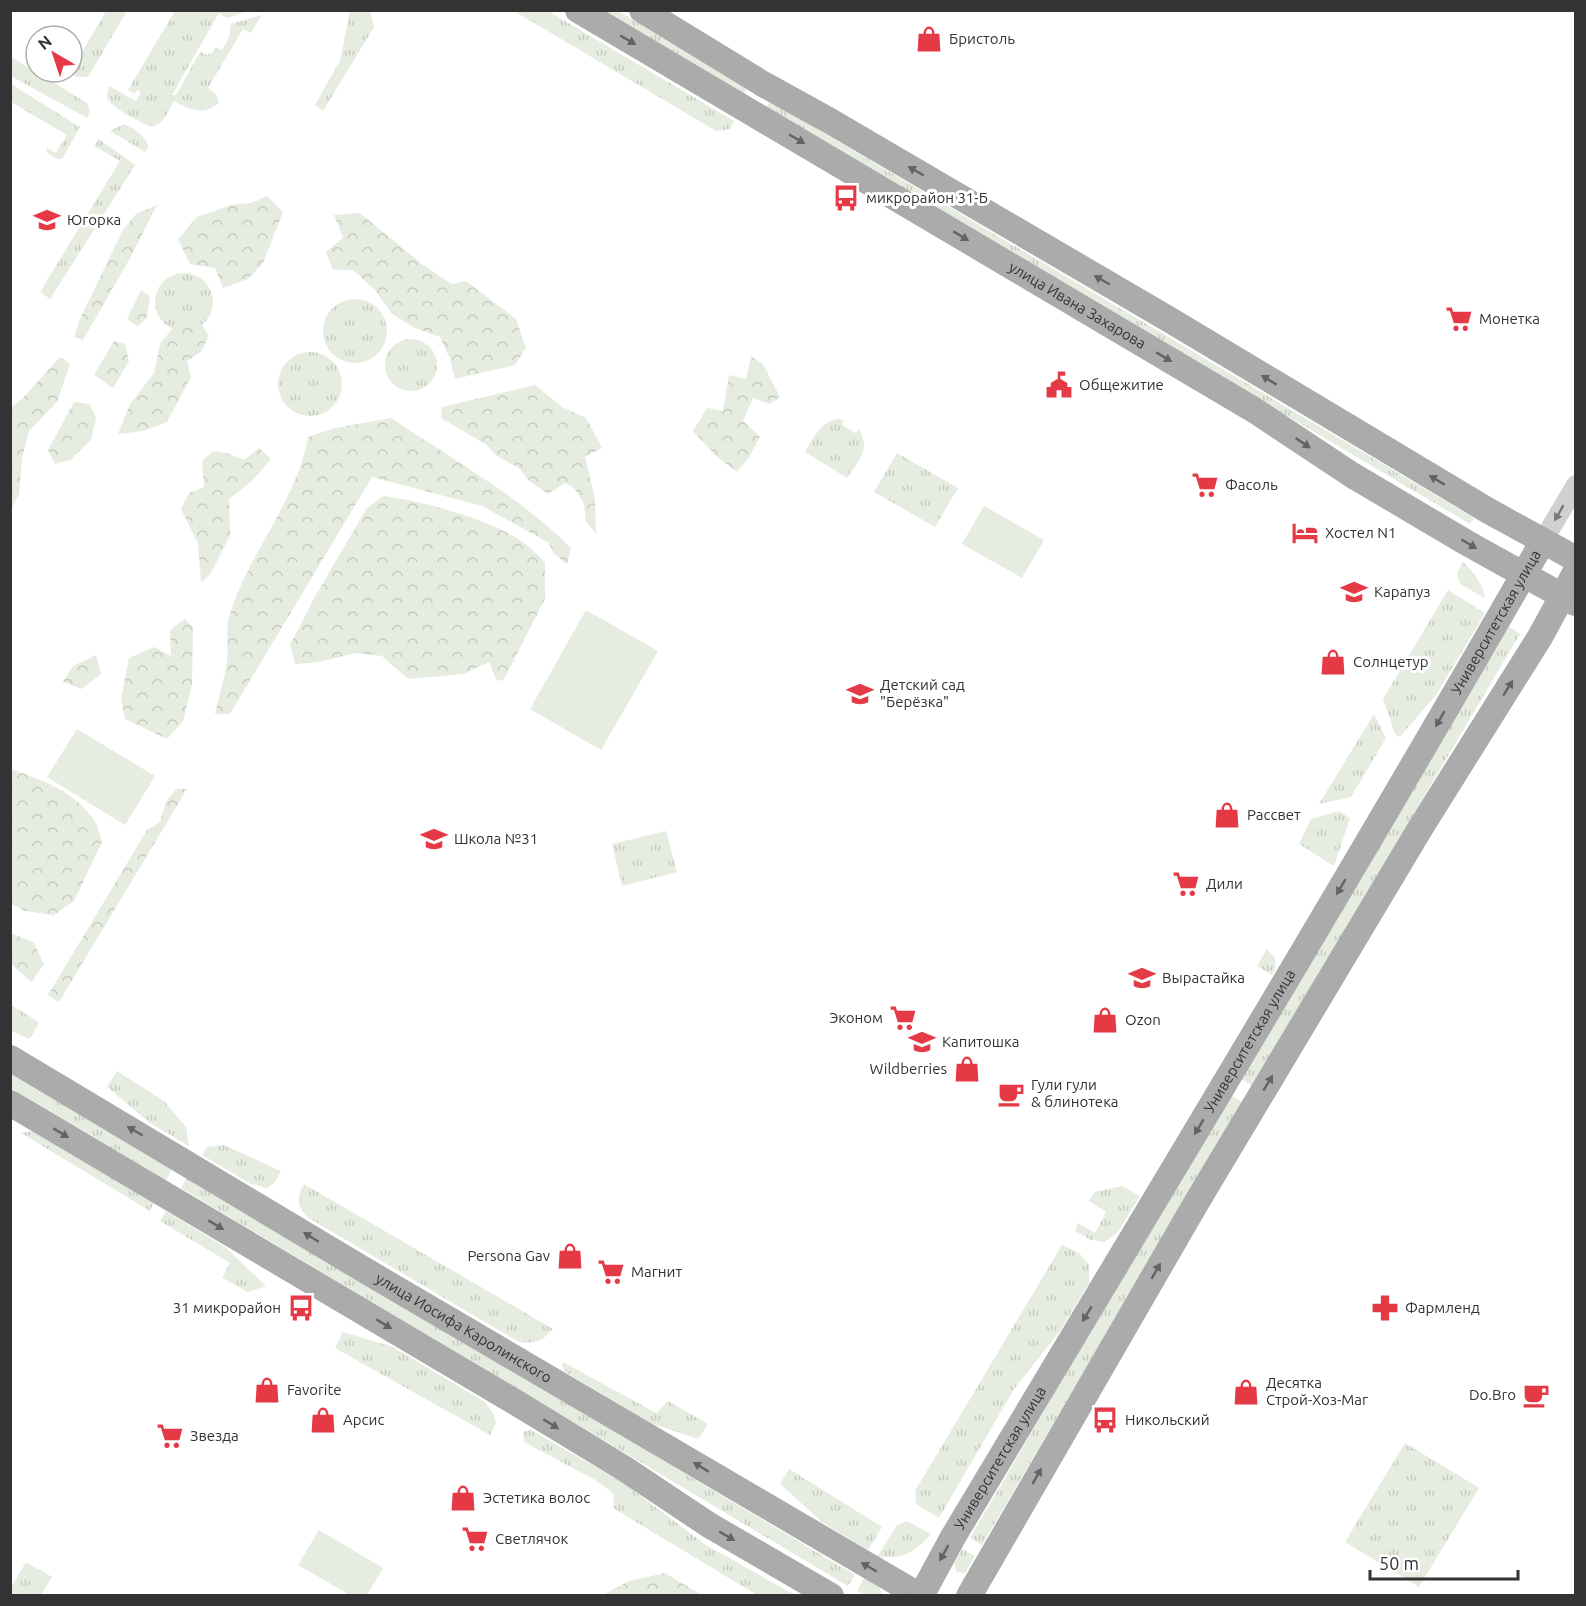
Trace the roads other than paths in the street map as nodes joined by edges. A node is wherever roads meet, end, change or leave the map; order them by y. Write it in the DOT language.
graph roads {
  1 [pos="578,10"];
  2 [pos="642,10"];
  3 [pos="1575,485"];
  4 [pos="1543,541"];
  5 [pos="1575,559"];
  6 [pos="1575,571"];
  7 [pos="1523,574"];
  8 [pos="1569,599"];
  9 [pos="10,1058"];
  10 [pos="10,1103"];
  11 [pos="831,1596"];
  12 [pos="920,1596"];
  13 [pos="969,1596"];
  1 -- 7 [label="main road, улица Ивана Захарова, one-way"];
  4 -- 2 [label="main road, one-way"];
  3 -- 4 [label="street, Университетская улица, one-way"];
  4 -- 5 [label="main road"];
  4 -- 7 [label="main road, Университетская улица"];
  6 -- 8 [label="main road"];
  7 -- 8 [label="main road, улица Ивана Захарова"];
  7 -- 12 [label="main road, Университетская улица, one-way"];
  13 -- 8 [label="main road, one-way"];
  12 -- 9 [label="main road, улица Иосифа Каролинского, one-way"];
  10 -- 11 [label="main road, one-way"];
}
